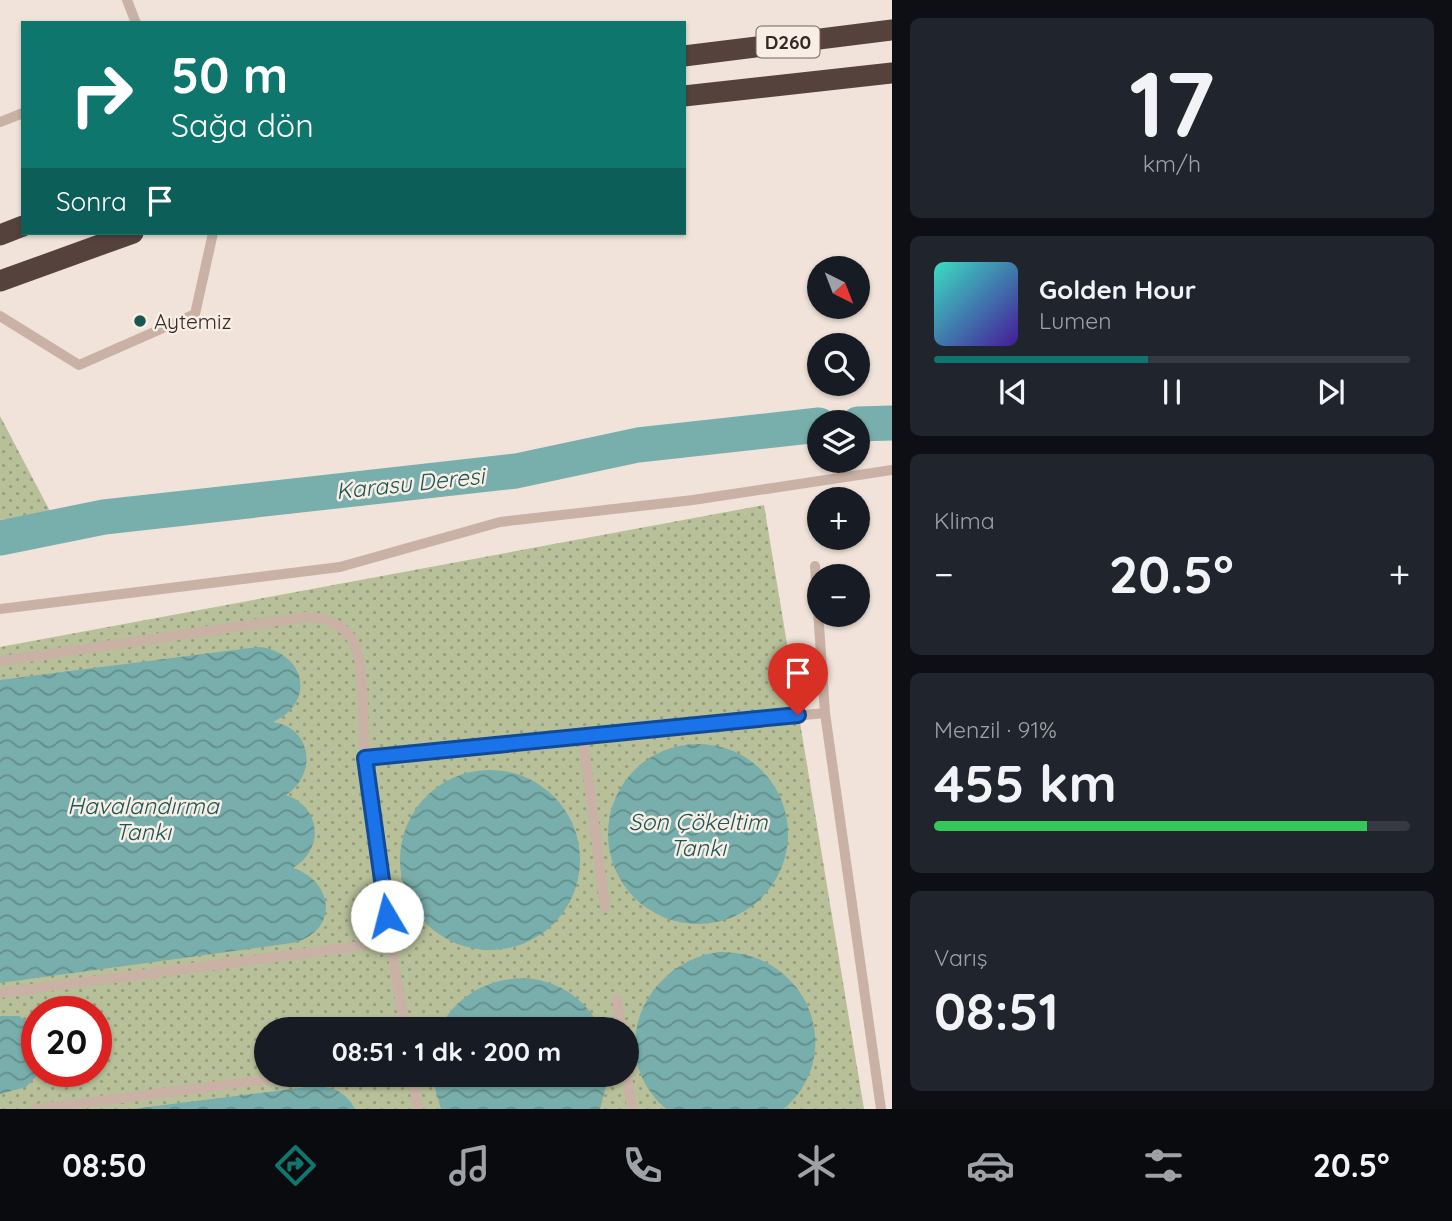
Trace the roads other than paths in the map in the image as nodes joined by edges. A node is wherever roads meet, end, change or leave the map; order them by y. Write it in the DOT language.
graph roads {
  1 [pos="127,0"];
  2 [pos="135,21"];
  3 [pos="888,26"];
  4 [pos="686,56"];
  5 [pos="892,73"];
  6 [pos="686,96"];
  7 [pos="21,114"];
  8 [pos="0,122"];
  9 [pos="21,227"];
  10 [pos="0,235"];
  11 [pos="127,235"];
  12 [pos="213,235"];
  13 [pos="0,281"];
  14 [pos="0,316"];
  15 [pos="892,470"];
  16 [pos="0,609"];
  17 [pos="819,627"];
  18 [pos="0,661"];
  19 [pos="825,713"];
  20 [pos="583,737"];
  21 [pos="365,758"];
  22 [pos="605,908"];
  23 [pos="391,942"];
  24 [pos="0,993"];
  25 [pos="617,999"];
  26 [pos="403,1017"];
  27 [pos="619,1017"];
  28 [pos="254,1081"];
  29 [pos="414,1087"];
  30 [pos="629,1087"];
  31 [pos="36,1109"];
  32 [pos="418,1109"];
  33 [pos="632,1109"];
  34 [pos="881,1109"];
  1 -- 2 [label="lane"];
  3 -- 4 [label="highway, D260"];
  5 -- 6 [label="highway, D260"];
  7 -- 8 [label="lane"];
  9 -- 10 [label="highway"];
  11 -- 13 [label="highway"];
  12 -- 14 [label="lane"];
  15 -- 16 [label="lane"];
  17 -- 19 [label="lane"];
  18 -- 21 [label="lane"];
  19 -- 20 [label="lane"];
  19 -- 34 [label="lane"];
  20 -- 21 [label="lane"];
  20 -- 22 [label="lane"];
  21 -- 23 [label="lane"];
  23 -- 24 [label="lane"];
  23 -- 26 [label="lane"];
  25 -- 27 [label="lane"];
  28 -- 31 [label="lane"];
  29 -- 32 [label="lane"];
  30 -- 33 [label="lane"];
}
